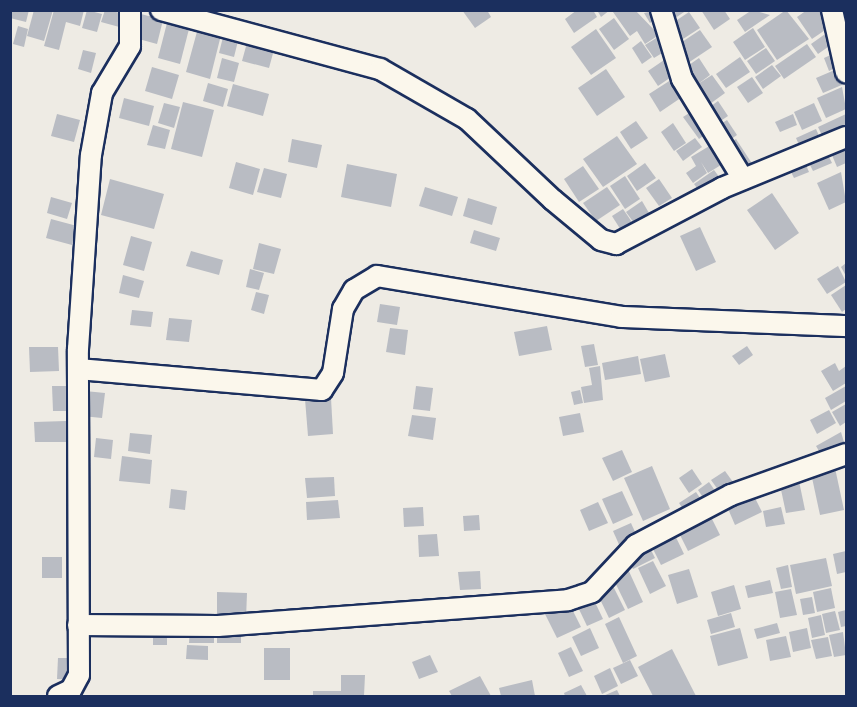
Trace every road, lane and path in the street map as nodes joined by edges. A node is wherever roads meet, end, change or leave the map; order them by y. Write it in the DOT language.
graph roads {
  1 [pos="130,10"];
  2 [pos="161,10"];
  3 [pos="661,10"];
  4 [pos="832,10"];
  5 [pos="846,72"];
  6 [pos="846,137"];
  7 [pos="743,179"];
  8 [pos="846,326"];
  9 [pos="78,369"];
  10 [pos="846,454"];
  11 [pos="78,625"];
  12 [pos="58,696"];
  1 -- 9 [label="street"];
  2 -- 7 [label="street"];
  3 -- 7 [label="street"];
  4 -- 5 [label="street"];
  6 -- 7 [label="street"];
  8 -- 9 [label="street"];
  9 -- 11 [label="street"];
  10 -- 11 [label="street"];
  11 -- 12 [label="street"];
}
